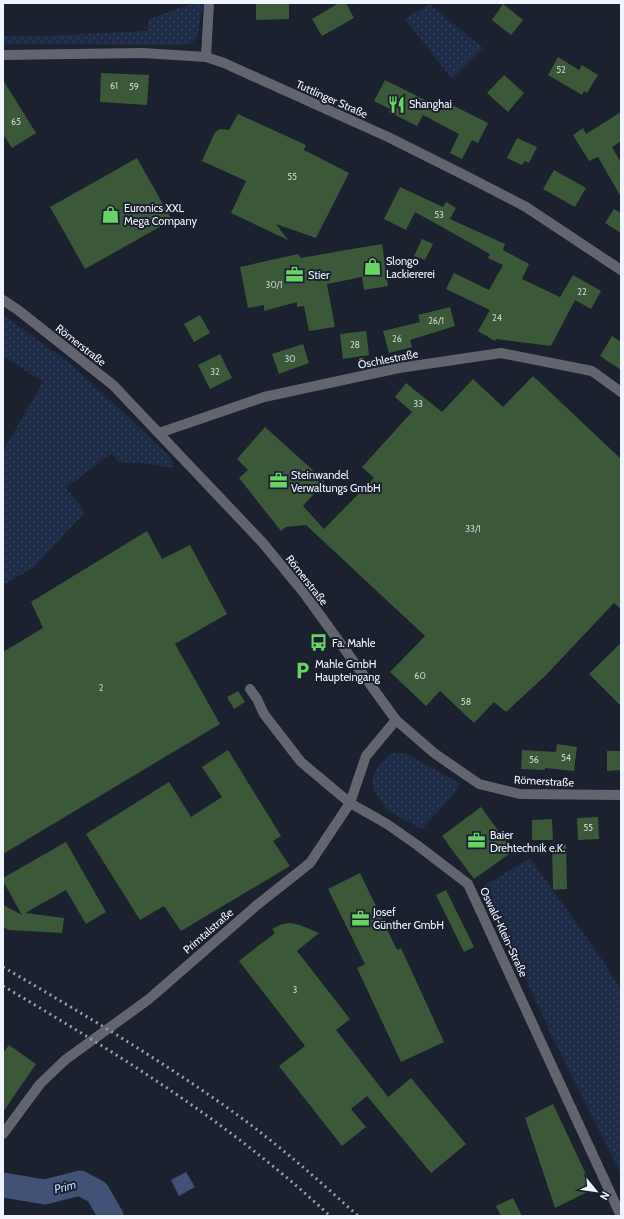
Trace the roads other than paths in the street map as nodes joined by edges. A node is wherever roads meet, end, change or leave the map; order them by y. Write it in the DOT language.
graph roads {
  1 [pos="209,3"];
  2 [pos="3,55"];
  3 [pos="206,57"];
  4 [pos="621,270"];
  5 [pos="3,300"];
  6 [pos="621,392"];
  7 [pos="159,433"];
  8 [pos="250,689"];
  9 [pos="396,720"];
  10 [pos="621,795"];
  11 [pos="350,803"];
  12 [pos="3,1134"];
  13 [pos="621,1216"];
  1 -- 3 [label="street"];
  2 -- 3 [label="street, Tuttlinger Straße"];
  3 -- 4 [label="street, Tuttlinger Straße"];
  5 -- 7 [label="street, Römerstraße"];
  6 -- 7 [label="street, Öschlestraße"];
  7 -- 9 [label="street, Römerstraße"];
  8 -- 11 [label="street, Oswald-Klein-Straße"];
  9 -- 10 [label="street, Römerstraße"];
  9 -- 11 [label="street, Primtalstraße"];
  11 -- 12 [label="street, Primtalstraße"];
  11 -- 13 [label="street, Oswald-Klein-Straße"];
}
